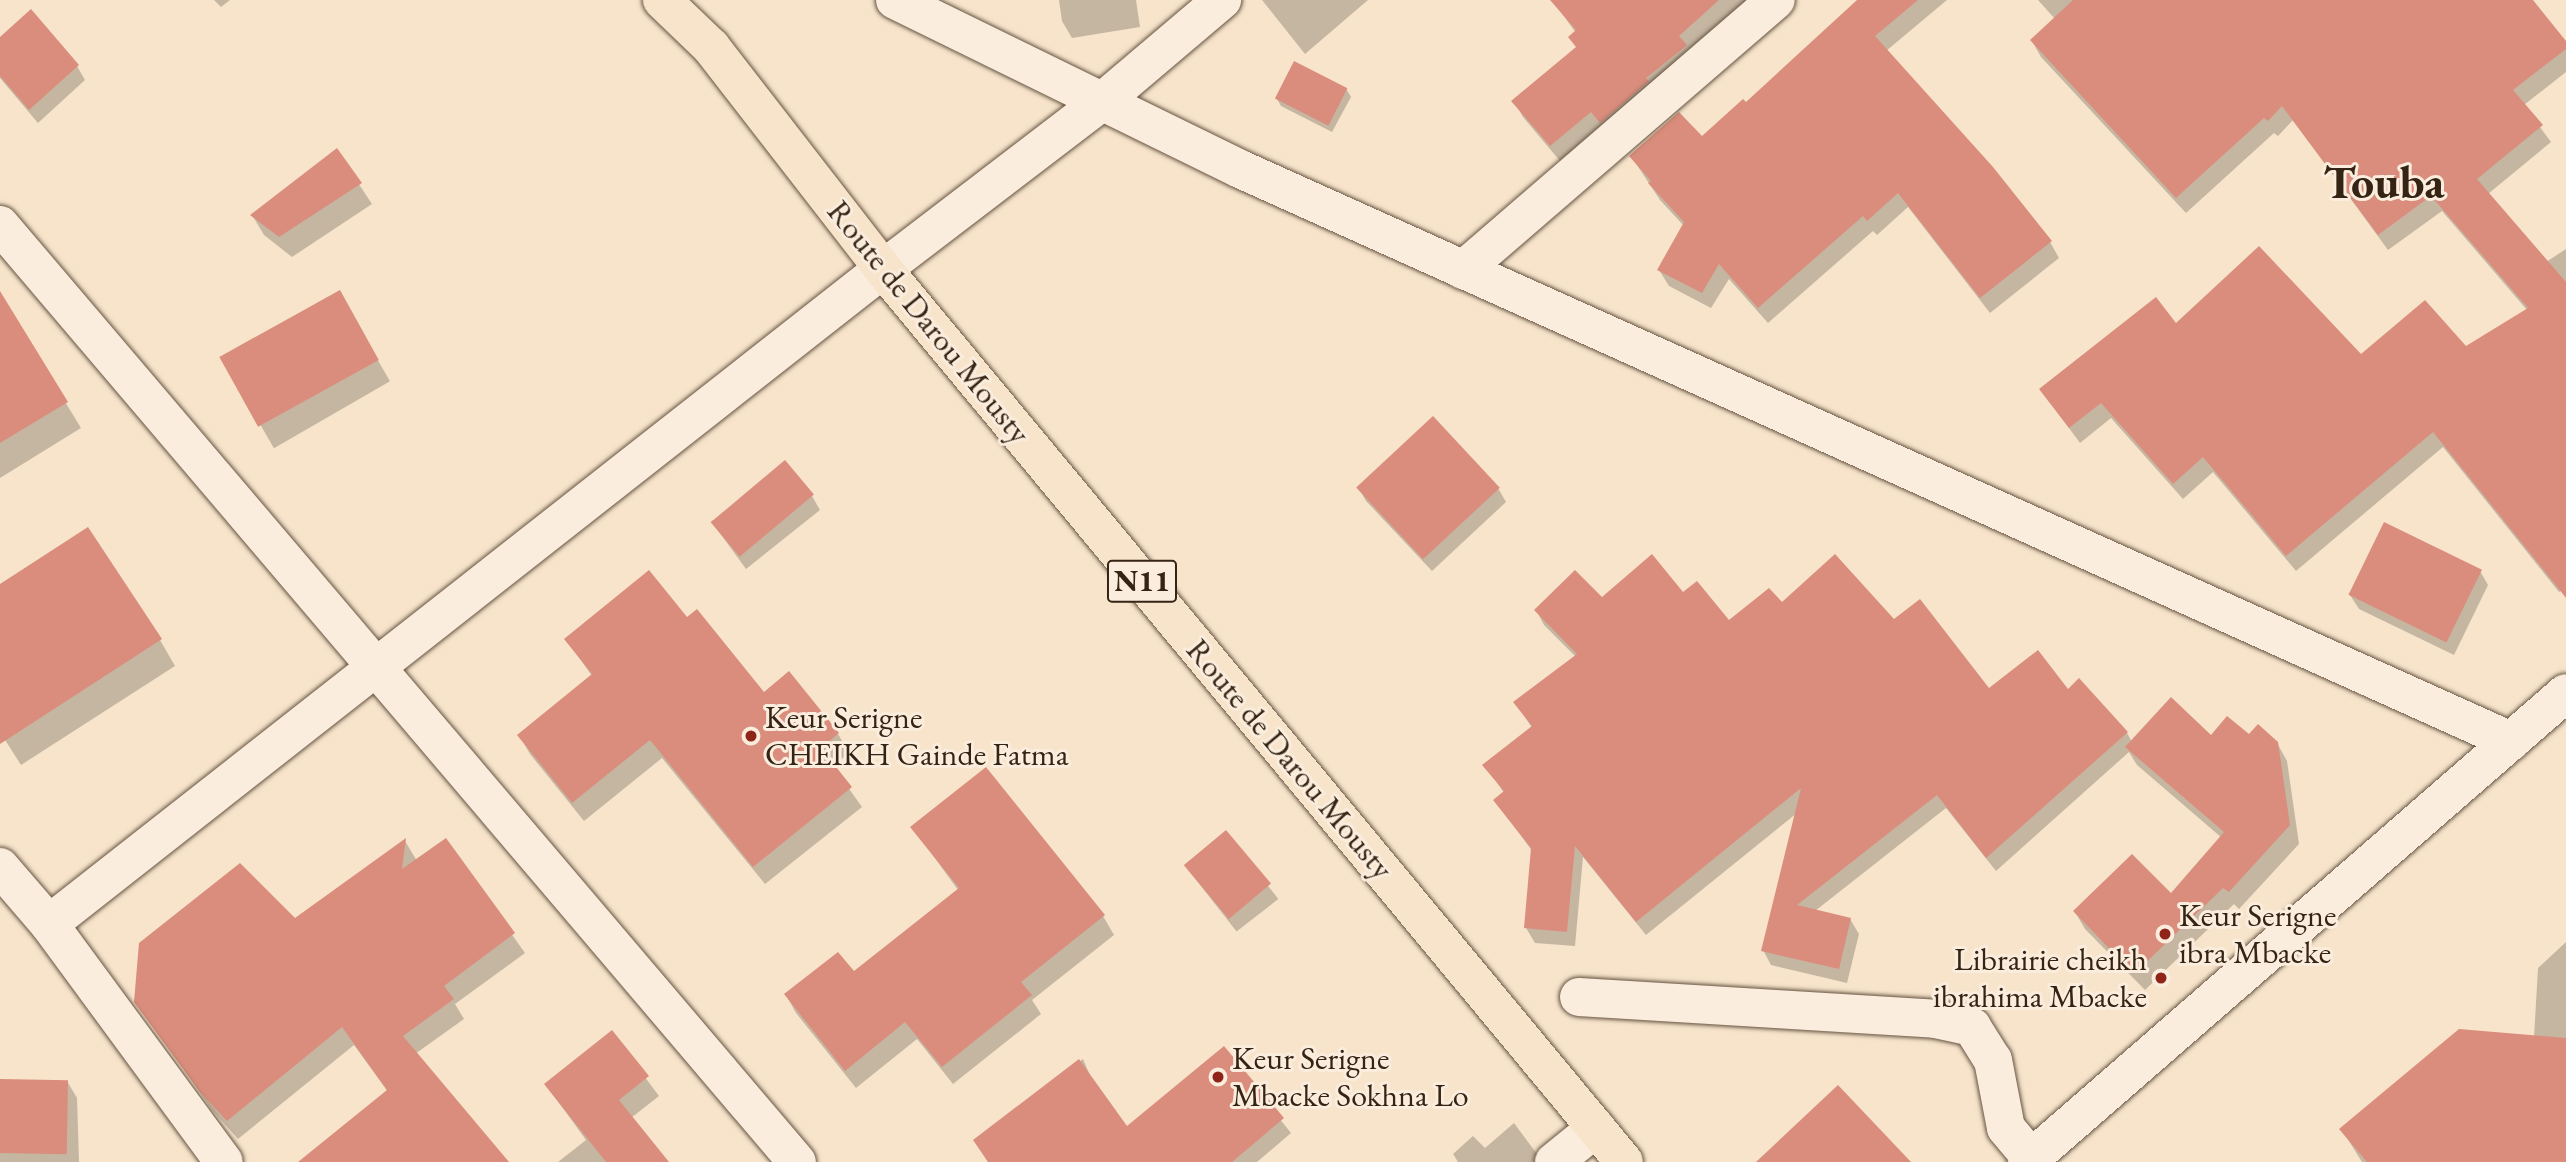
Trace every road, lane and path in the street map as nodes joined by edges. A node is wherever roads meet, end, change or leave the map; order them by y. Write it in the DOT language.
graph roads {
  1 [pos="662,0"];
  2 [pos="895,0"];
  3 [pos="1222,0"];
  4 [pos="1776,0"];
  5 [pos="1104,100"];
  6 [pos="0,225"];
  7 [pos="883,269"];
  8 [pos="1463,270"];
  9 [pos="376,670"];
  10 [pos="2566,693"];
  11 [pos="2511,740"];
  12 [pos="0,867"];
  13 [pos="49,924"];
  14 [pos="1579,997"];
  15 [pos="1596,1128"];
  16 [pos="210,1157"];
  17 [pos="2029,1160"];
  18 [pos="797,1162"];
  19 [pos="1554,1162"];
  20 [pos="1624,1162"];
  1 -- 7 [label="main road, Route de Darou Mousty / N11"];
  2 -- 5 [label="street"];
  3 -- 5 [label="street"];
  4 -- 8 [label="street"];
  5 -- 7 [label="street"];
  5 -- 8 [label="street"];
  6 -- 9 [label="street"];
  7 -- 9 [label="street"];
  7 -- 15 [label="main road, Route de Darou Mousty / N11"];
  8 -- 11 [label="street"];
  9 -- 13 [label="street"];
  9 -- 18 [label="street"];
  10 -- 11 [label="street"];
  11 -- 17 [label="street"];
  12 -- 13 [label="street"];
  13 -- 16 [label="street"];
  14 -- 17 [label="street"];
  15 -- 19 [label="street"];
  15 -- 20 [label="main road, Route de Darou Mousty / N11"];
}
